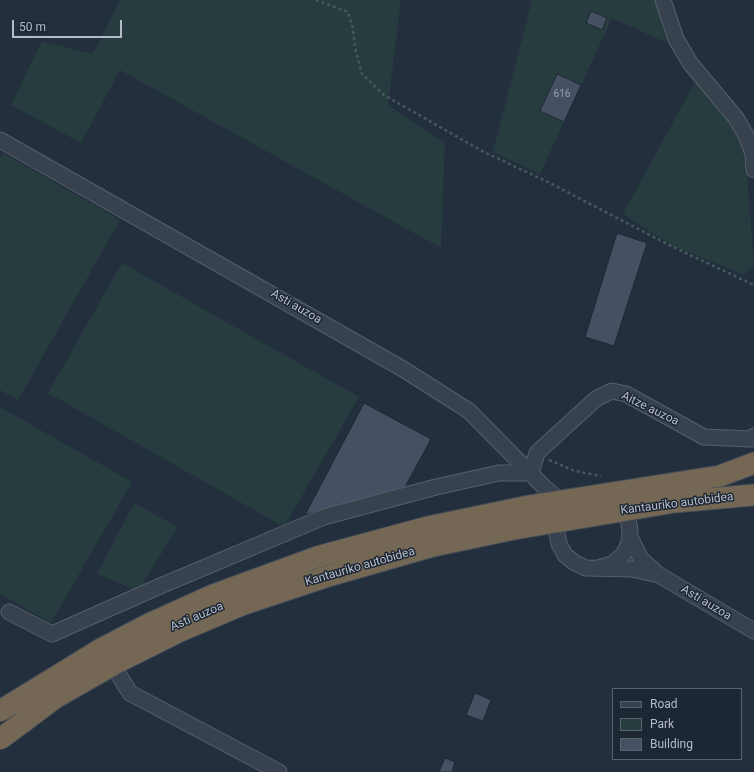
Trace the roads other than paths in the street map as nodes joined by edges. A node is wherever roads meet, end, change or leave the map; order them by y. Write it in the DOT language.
graph roads {
  1 [pos="663,0"];
  2 [pos="0,140"];
  3 [pos="754,170"];
  4 [pos="754,436"];
  5 [pos="754,463"];
  6 [pos="531,473"];
  7 [pos="754,473"];
  8 [pos="720,476"];
  9 [pos="545,488"];
  10 [pos="754,495"];
  11 [pos="567,507"];
  12 [pos="559,520"];
  13 [pos="530,521"];
  14 [pos="630,537"];
  15 [pos="559,544"];
  16 [pos="598,568"];
  17 [pos="659,575"];
  18 [pos="9,612"];
  19 [pos="754,631"];
  20 [pos="109,659"];
  21 [pos="0,711"];
  22 [pos="0,728"];
  23 [pos="0,739"];
  24 [pos="279,772"];
  1 -- 3 [label="street"];
  2 -- 6 [label="street, Asti auzoa"];
  4 -- 6 [label="street, Aitze auzoa"];
  5 -- 8 [label="highway"];
  6 -- 9 [label="street, Asti auzoa"];
  6 -- 18 [label="street"];
  7 -- 8 [label="highway, Kantauriko autobidea"];
  8 -- 21 [label="highway, Kantauriko autobidea, bridge"];
  9 -- 11 [label="street, Asti auzoa"];
  9 -- 13 [label="street"];
  10 -- 23 [label="highway, Kantauriko autobidea, bridge"];
  11 -- 12 [label="street"];
  11 -- 14 [label="street"];
  12 -- 13 [label="street"];
  12 -- 15 [label="street"];
  13 -- 15 [label="street"];
  13 -- 20 [label="street, Asti auzoa"];
  14 -- 16 [label="street"];
  14 -- 17 [label="street, Asti auzoa"];
  15 -- 16 [label="street"];
  16 -- 17 [label="street, Asti auzoa"];
  17 -- 19 [label="street, Asti auzoa"];
  20 -- 22 [label="street, Asti auzoa"];
  20 -- 24 [label="street"];
}
